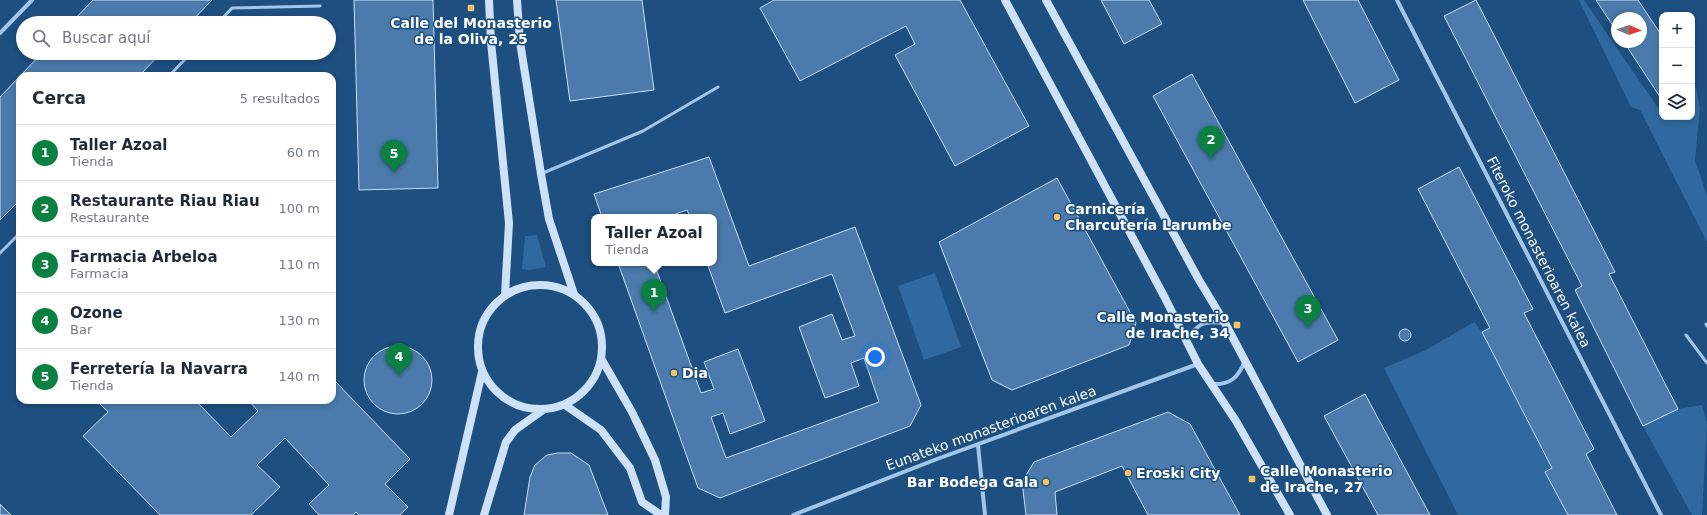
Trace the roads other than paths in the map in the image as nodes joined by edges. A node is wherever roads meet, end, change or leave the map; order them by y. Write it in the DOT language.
graph roads {
  1 [pos="32,0"];
  2 [pos="490,0"];
  3 [pos="517,0"];
  4 [pos="1005,0"];
  5 [pos="1046,0"];
  6 [pos="1397,0"];
  7 [pos="320,6"];
  8 [pos="16,16"];
  9 [pos="16,16"];
  10 [pos="225,16"];
  11 [pos="0,33"];
  12 [pos="184,60"];
  13 [pos="173,72"];
  14 [pos="718,87"];
  15 [pos="541,174"];
  16 [pos="16,237"];
  17 [pos="0,253"];
  18 [pos="574,294"];
  19 [pos="505,295"];
  20 [pos="1225,323"];
  21 [pos="1686,334"];
  22 [pos="1185,340"];
  23 [pos="602,360"];
  24 [pos="1245,361"];
  25 [pos="1707,363"];
  26 [pos="1198,364"];
  27 [pos="482,372"];
  28 [pos="1211,384"];
  29 [pos="565,405"];
  30 [pos="543,410"];
  31 [pos="978,444"];
  32 [pos="449,515"];
  33 [pos="484,515"];
  34 [pos="661,515"];
  35 [pos="664,515"];
  36 [pos="792,515"];
  37 [pos="985,515"];
  38 [pos="1290,515"];
  39 [pos="1327,515"];
  40 [pos="1661,515"];
  1 -- 9 [label="street"];
  2 -- 19 [label="street"];
  3 -- 15 [label="street"];
  4 -- 22 [label="street"];
  5 -- 20 [label="street"];
  6 -- 40 [label="street, Fiteroko monasterioaren kalea"];
  7 -- 10 [label="lane"];
  8 -- 11 [label="street"];
  12 -- 13 [label="lane"];
  14 -- 15 [label="lane"];
  15 -- 18 [label="street"];
  16 -- 17 [label="lane"];
  18 -- 19 [label="street"];
  18 -- 23 [label="street"];
  19 -- 27 [label="street"];
  20 -- 22 [label="street"];
  20 -- 24 [label="street"];
  21 -- 25 [label="lane"];
  22 -- 26 [label="street"];
  23 -- 29 [label="street"];
  23 -- 35 [label="street"];
  24 -- 28 [label="street"];
  24 -- 39 [label="street"];
  26 -- 28 [label="street"];
  26 -- 31 [label="street, Eunateko monasterioaren kalea"];
  27 -- 30 [label="street"];
  27 -- 32 [label="street"];
  28 -- 38 [label="street"];
  29 -- 30 [label="street"];
  29 -- 34 [label="street"];
  30 -- 33 [label="street"];
  31 -- 36 [label="street, Eunateko monasterioaren kalea"];
  31 -- 37 [label="street"];
}
